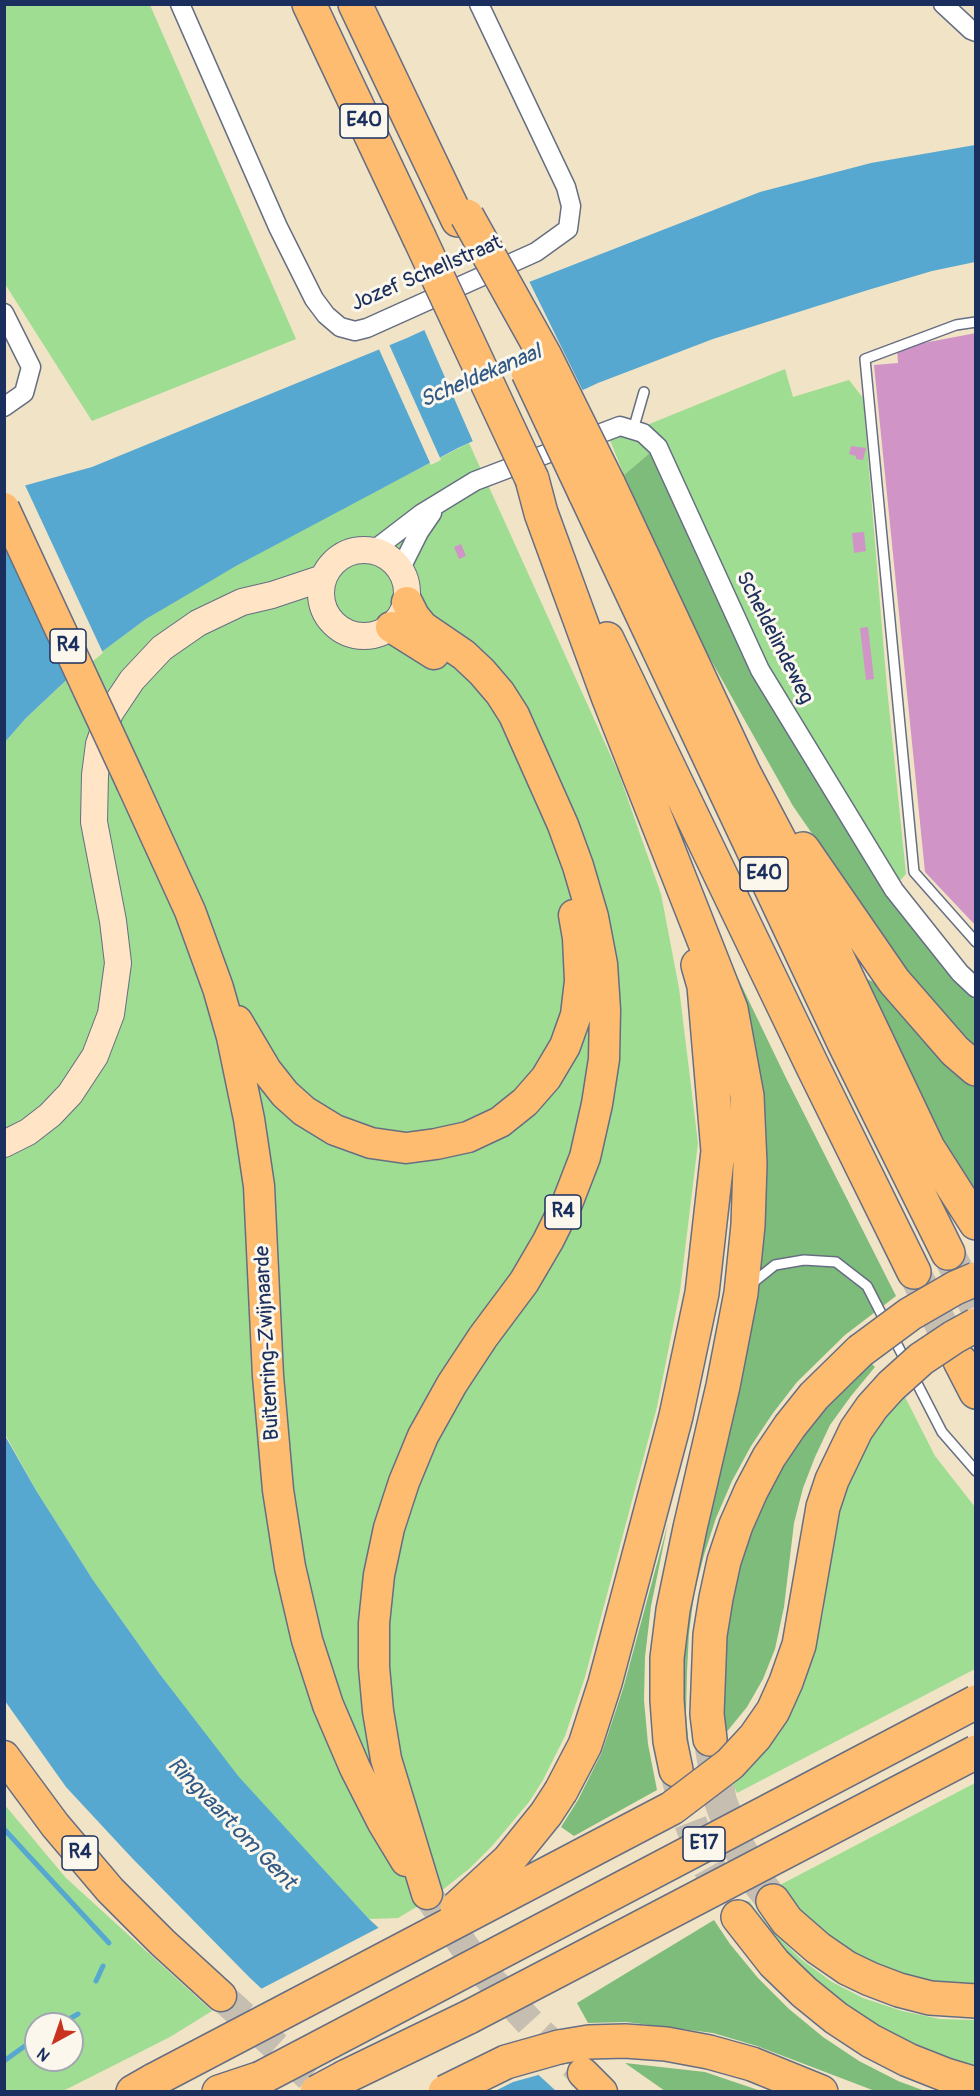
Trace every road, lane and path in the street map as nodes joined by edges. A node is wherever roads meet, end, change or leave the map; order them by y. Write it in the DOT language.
graph roads {
  1 [pos="180,4"];
  2 [pos="309,4"];
  3 [pos="355,4"];
  4 [pos="479,4"];
  5 [pos="943,4"];
  6 [pos="975,32"];
  7 [pos="4,313"];
  8 [pos="975,322"];
  9 [pos="644,392"];
  10 [pos="4,407"];
  11 [pos="633,430"];
  12 [pos="527,471"];
  13 [pos="596,488"];
  14 [pos="438,503"];
  15 [pos="4,508"];
  16 [pos="544,511"];
  17 [pos="374,550"];
  18 [pos="401,568"];
  19 [pos="323,578"];
  20 [pos="272,595"];
  21 [pos="407,602"];
  22 [pos="322,606"];
  23 [pos="391,627"];
  24 [pos="683,645"];
  25 [pos="664,842"];
  26 [pos="975,942"];
  27 [pos="218,988"];
  28 [pos="975,988"];
  29 [pos="975,1069"];
  30 [pos="4,1144"];
  31 [pos="975,1223"];
  32 [pos="948,1253"];
  33 [pos="914,1272"];
  34 [pos="975,1279"];
  35 [pos="741,1293"];
  36 [pos="975,1325"];
  37 [pos="960,1361"];
  38 [pos="975,1392"];
  39 [pos="975,1471"];
  40 [pos="975,1702"];
  41 [pos="710,1739"];
  42 [pos="975,1752"];
  43 [pos="4,1756"];
  44 [pos="676,1770"];
  45 [pos="773,1901"];
  46 [pos="738,1917"];
  47 [pos="390,1957"];
  48 [pos="221,1996"];
  49 [pos="975,2001"];
  50 [pos="469,2017"];
  51 [pos="249,2084"];
  52 [pos="975,2084"];
  53 [pos="144,2086"];
  54 [pos="219,2091"];
  55 [pos="317,2091"];
  56 [pos="355,2091"];
  57 [pos="445,2091"];
  58 [pos="821,2091"];
  1 -- 4 [label="street, Jozef Schellstraat"];
  2 -- 12 [label="highway, E40, bridge"];
  3 -- 13 [label="highway, E40, bridge"];
  5 -- 6 [label="street"];
  7 -- 10 [label="street"];
  8 -- 26 [label="lane"];
  9 -- 11 [label="lane"];
  11 -- 12 [label="street"];
  11 -- 28 [label="street, Scheldelindeweg"];
  12 -- 14 [label="street"];
  12 -- 16 [label="highway, E40"];
  13 -- 24 [label="highway"];
  13 -- 32 [label="highway, E40"];
  14 -- 17 [label="street"];
  14 -- 18 [label="street"];
  15 -- 27 [label="highway, Buitenring-Zwijnaarde / R4, bridge"];
  16 -- 25 [label="highway"];
  16 -- 33 [label="highway, E40"];
  17 -- 18 [label="main road"];
  17 -- 19 [label="main road"];
  18 -- 21 [label="main road"];
  19 -- 20 [label="main road"];
  19 -- 22 [label="main road"];
  20 -- 22 [label="main road"];
  20 -- 30 [label="main road"];
  21 -- 23 [label="main road"];
  21 -- 27 [label="highway, Buitenring-Zwijnaarde / R4"];
  22 -- 23 [label="main road"];
  23 -- 27 [label="highway, R4"];
  24 -- 29 [label="highway"];
  24 -- 31 [label="highway"];
  25 -- 35 [label="highway"];
  25 -- 47 [label="highway, bridge"];
  34 -- 41 [label="highway, bridge"];
  35 -- 39 [label="lane"];
  35 -- 44 [label="highway"];
  36 -- 47 [label="highway, E17, bridge"];
  37 -- 38 [label="highway"];
  40 -- 51 [label="highway, E17, bridge"];
  42 -- 50 [label="highway, E17, bridge"];
  43 -- 48 [label="highway, R4"];
  45 -- 49 [label="highway"];
  46 -- 52 [label="highway"];
  47 -- 53 [label="highway, E17, bridge"];
  50 -- 55 [label="highway, E17, bridge"];
  50 -- 56 [label="highway, E17"];
  51 -- 54 [label="highway, E17"];
  57 -- 58 [label="highway, bridge"];
}
